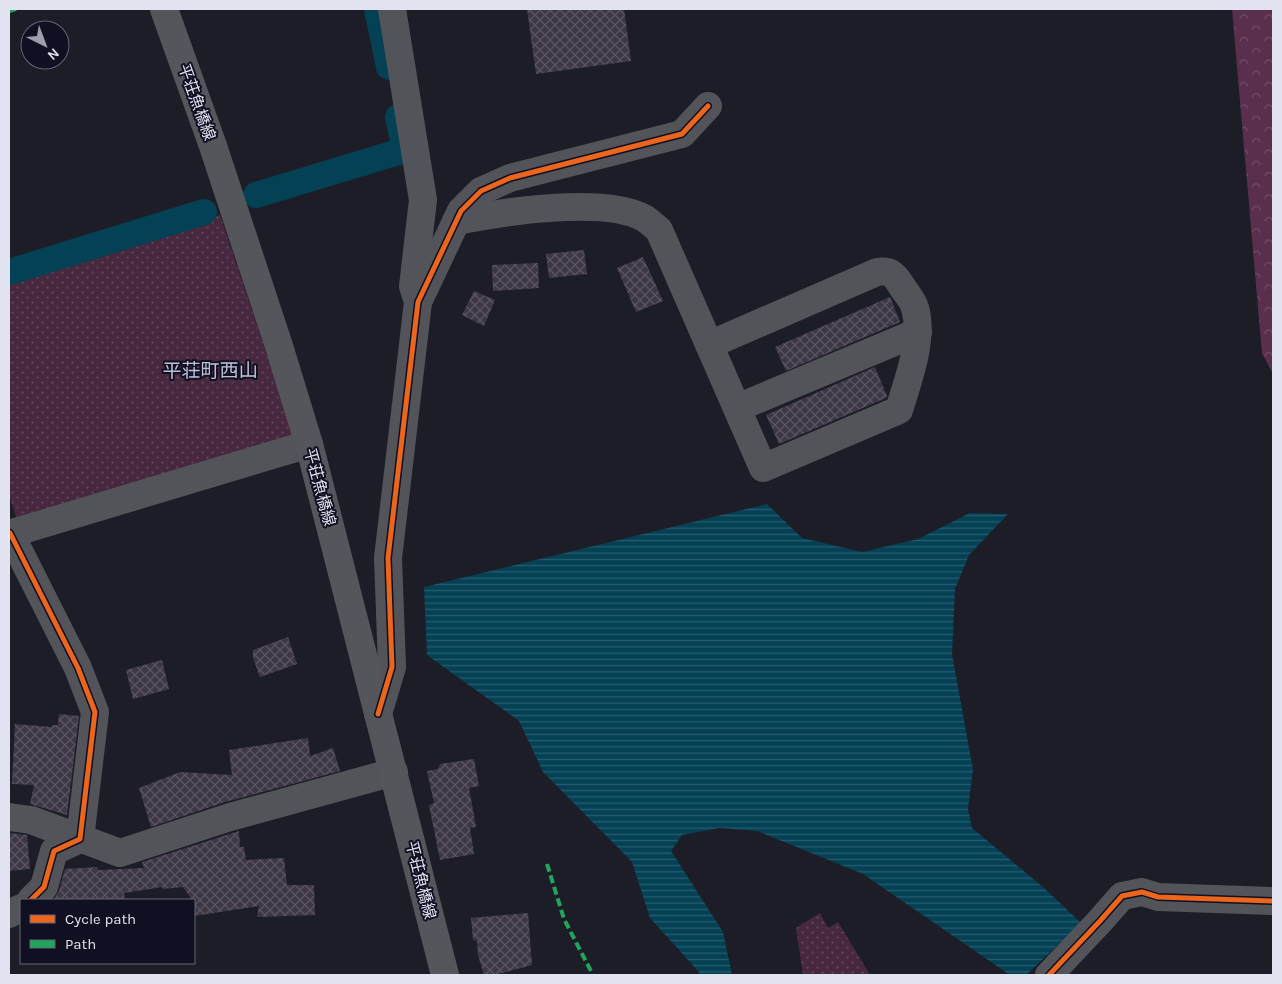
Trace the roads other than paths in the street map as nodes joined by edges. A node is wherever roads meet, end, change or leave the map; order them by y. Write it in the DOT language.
graph roads {
  1 [pos="164,9"];
  2 [pos="392,9"];
  3 [pos="708,106"];
  4 [pos="456,221"];
  5 [pos="418,302"];
  6 [pos="918,332"];
  7 [pos="709,345"];
  8 [pos="737,408"];
  9 [pos="309,444"];
  10 [pos="9,533"];
  11 [pos="378,714"];
  12 [pos="394,772"];
  13 [pos="9,817"];
  14 [pos="80,839"];
  15 [pos="32,899"];
  16 [pos="1273,901"];
  17 [pos="445,975"];
  18 [pos="1049,975"];
  1 -- 9 [label="main road, 平荘魚橋線"];
  2 -- 5 [label="street"];
  3 -- 4 [label="street"];
  4 -- 5 [label="street"];
  4 -- 7 [label="street"];
  5 -- 11 [label="street"];
  6 -- 7 [label="street"];
  6 -- 8 [label="street"];
  6 -- 8 [label="street"];
  7 -- 8 [label="street"];
  9 -- 10 [label="street"];
  9 -- 11 [label="main road, 平荘魚橋線"];
  10 -- 14 [label="street"];
  11 -- 12 [label="main road, 平荘魚橋線"];
  12 -- 14 [label="street"];
  12 -- 17 [label="main road, 平荘魚橋線"];
  13 -- 14 [label="street"];
  14 -- 15 [label="street"];
  16 -- 18 [label="street"];
}
